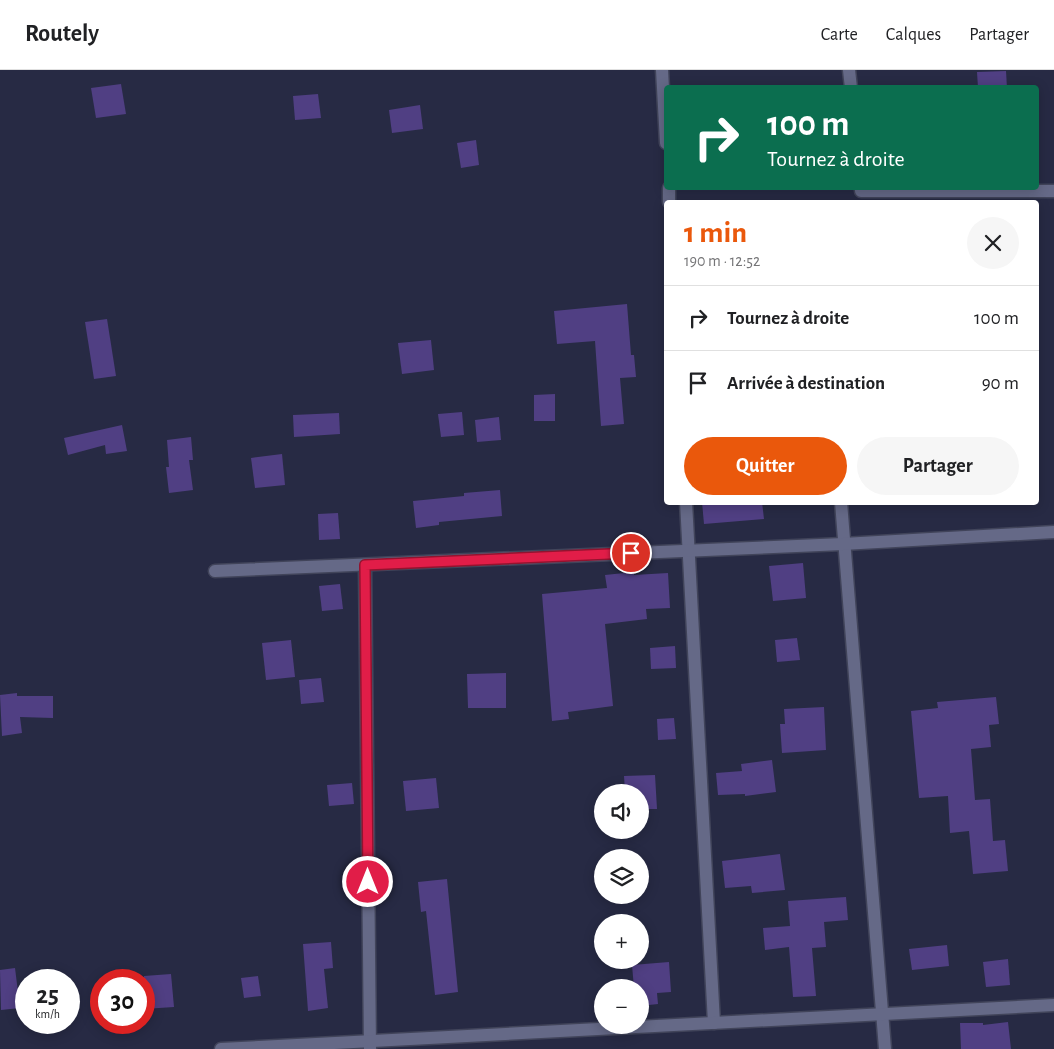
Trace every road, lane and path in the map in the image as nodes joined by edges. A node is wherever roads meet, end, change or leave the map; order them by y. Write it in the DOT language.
graph roads {
  1 [pos="662,70"];
  2 [pos="849,70"];
  3 [pos="851,85"];
  4 [pos="664,106"];
  5 [pos="1054,190"];
  6 [pos="860,194"];
  7 [pos="686,505"];
  8 [pos="841,505"];
  9 [pos="1054,532"];
  10 [pos="844,544"];
  11 [pos="688,550"];
  12 [pos="365,565"];
  13 [pos="215,571"];
  14 [pos="1054,1006"];
  15 [pos="883,1014"];
  16 [pos="714,1023"];
  17 [pos="370,1045"];
  18 [pos="221,1049"];
  19 [pos="886,1049"];
  1 -- 4 [label="street"];
  2 -- 3 [label="street"];
  5 -- 6 [label="street"];
  7 -- 11 [label="street"];
  8 -- 10 [label="street"];
  9 -- 10 [label="street"];
  10 -- 11 [label="street"];
  10 -- 15 [label="street"];
  11 -- 12 [label="street"];
  11 -- 16 [label="street"];
  12 -- 13 [label="street"];
  12 -- 17 [label="street"];
  14 -- 15 [label="street"];
  15 -- 16 [label="street"];
  15 -- 19 [label="street"];
  16 -- 17 [label="street"];
  17 -- 18 [label="street"];
}
